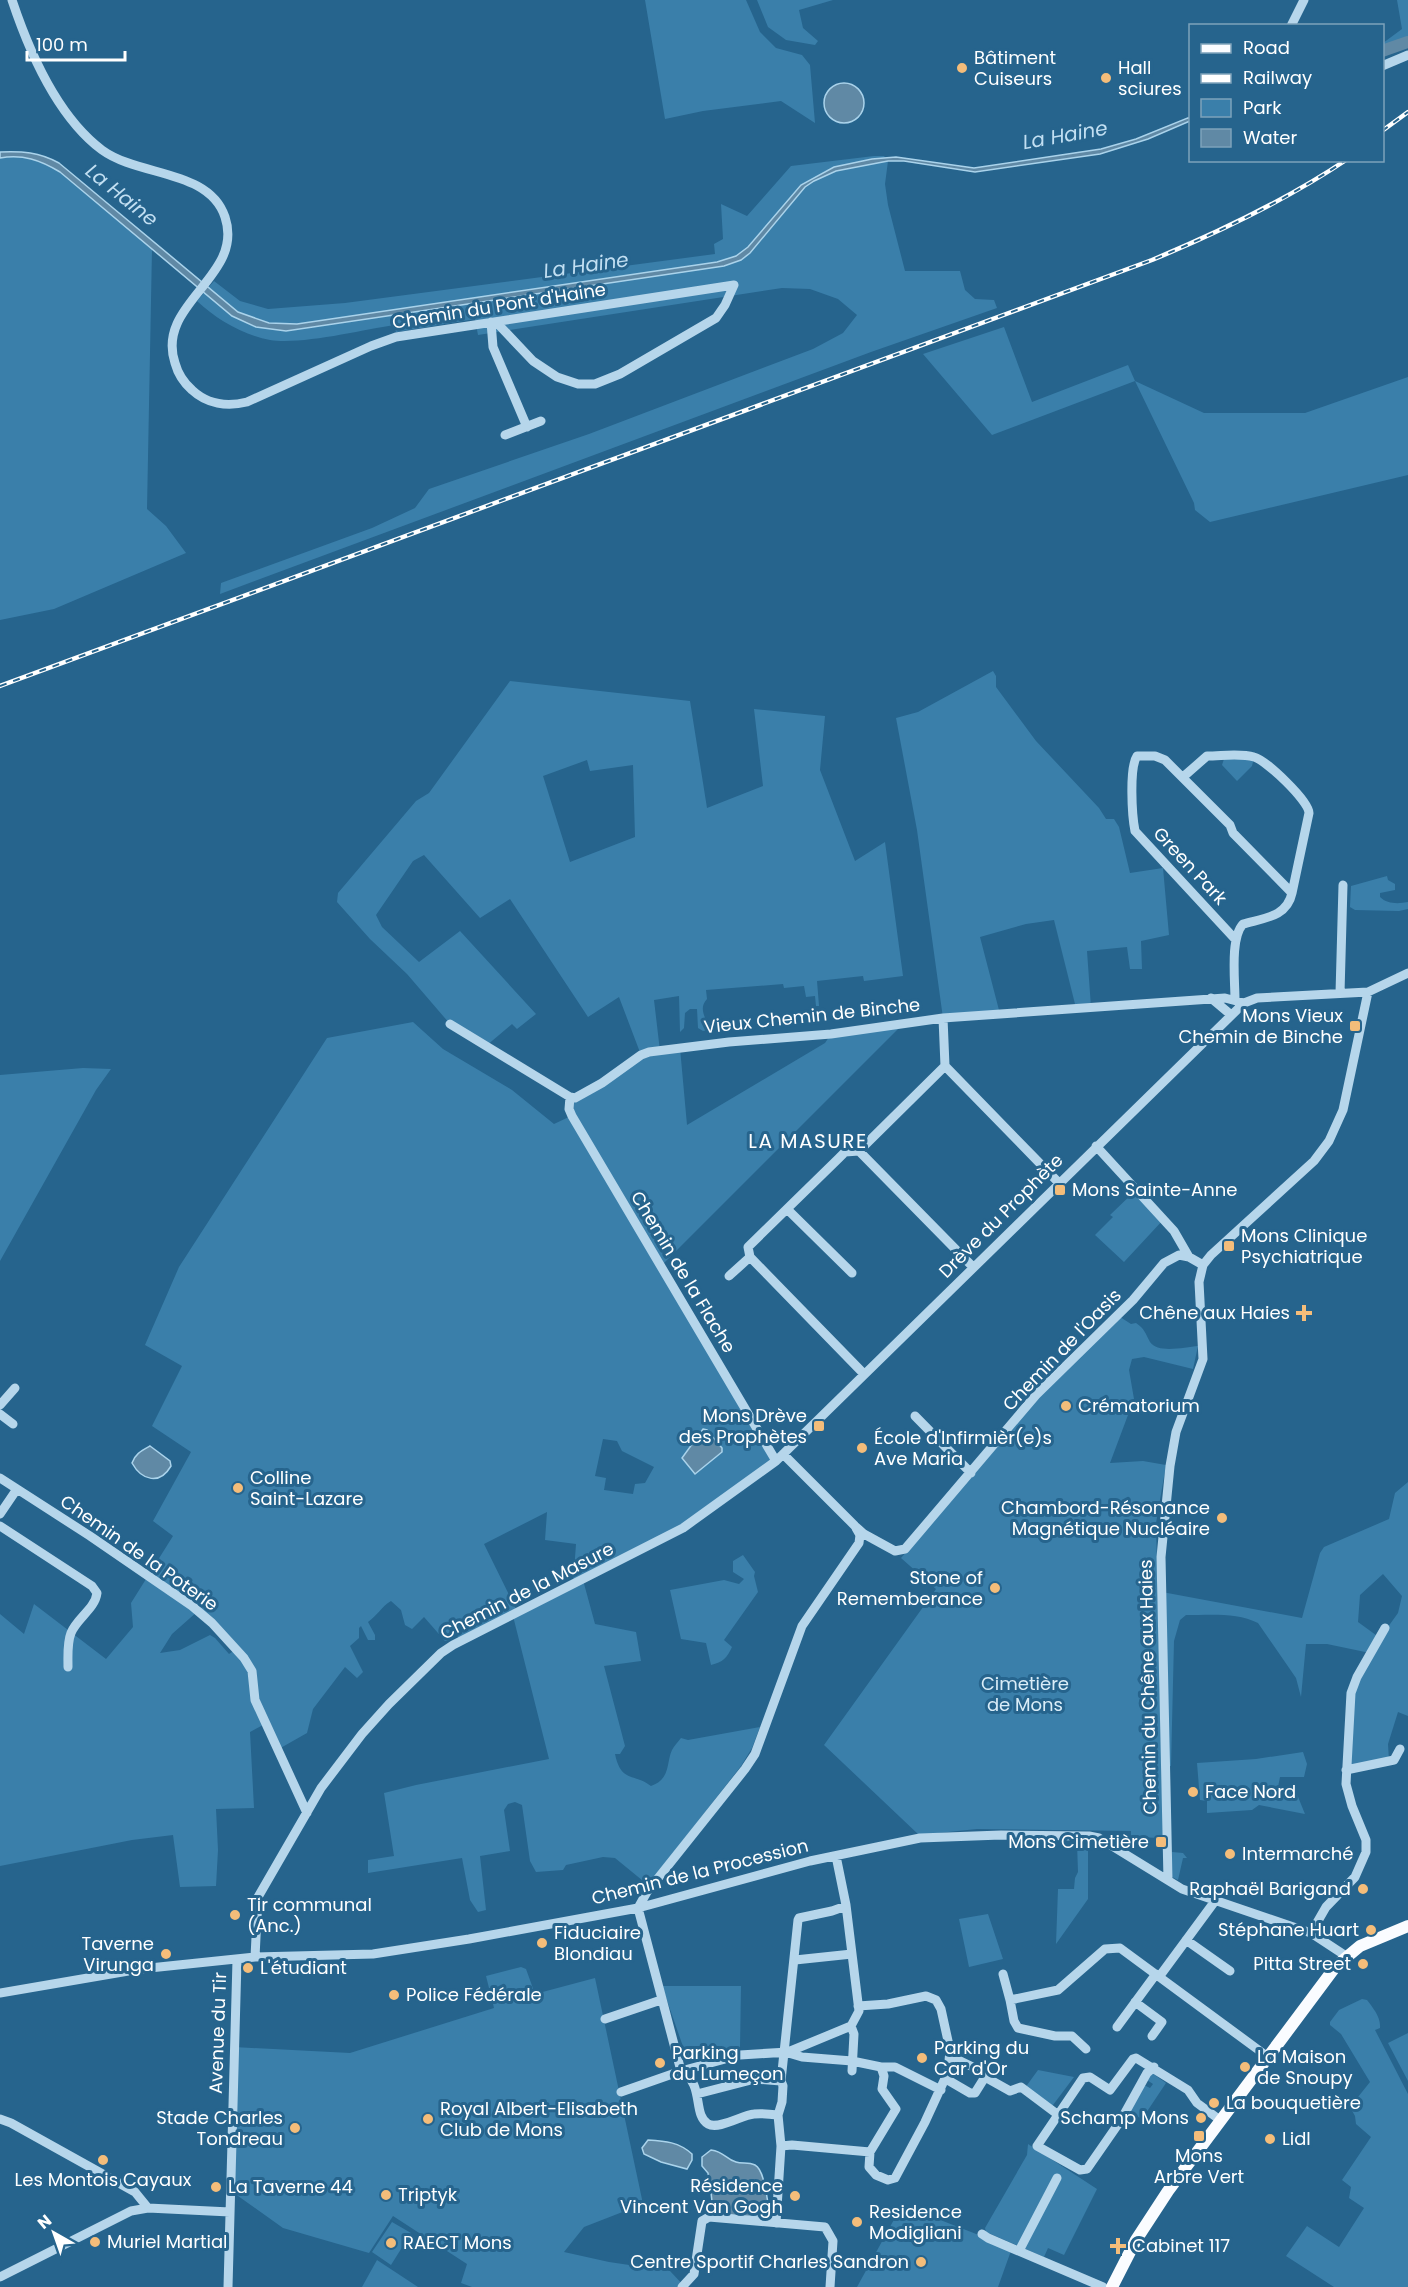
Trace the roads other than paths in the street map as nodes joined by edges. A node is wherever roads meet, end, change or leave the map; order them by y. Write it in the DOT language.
graph roads {
  1 [pos="12,0"];
  2 [pos="1304,0"];
  3 [pos="1292,24"];
  4 [pos="1408,55"];
  5 [pos="1384,66"];
  6 [pos="494,322"];
  7 [pos="541,421"];
  8 [pos="527,427"];
  9 [pos="505,435"];
  10 [pos="1183,777"];
  11 [pos="1343,885"];
  12 [pos="1292,893"];
  13 [pos="1235,939"];
  14 [pos="1408,973"];
  15 [pos="1368,992"];
  16 [pos="1340,993"];
  17 [pos="1211,998"];
  18 [pos="1239,1001"];
  19 [pos="1230,1014"];
  20 [pos="943,1018"];
  21 [pos="450,1024"];
  22 [pos="945,1066"];
  23 [pos="570,1097"];
  24 [pos="1096,1146"];
  25 [pos="859,1151"];
  26 [pos="1059,1183"];
  27 [pos="787,1209"];
  28 [pos="750,1257"];
  29 [pos="1189,1257"];
  30 [pos="1203,1265"];
  31 [pos="973,1267"];
  32 [pos="852,1273"];
  33 [pos="729,1276"];
  34 [pos="864,1374"];
  35 [pos="15,1388"];
  36 [pos="0,1405"];
  37 [pos="0,1414"];
  38 [pos="915,1416"];
  39 [pos="13,1424"];
  40 [pos="779,1457"];
  41 [pos="971,1473"];
  42 [pos="0,1478"];
  43 [pos="17,1488"];
  44 [pos="0,1514"];
  45 [pos="0,1526"];
  46 [pos="855,1526"];
  47 [pos="1385,1628"];
  48 [pos="68,1667"];
  49 [pos="1400,1749"];
  50 [pos="1346,1770"];
  51 [pos="307,1813"];
  52 [pos="836,1856"];
  53 [pos="1168,1880"];
  54 [pos="1215,1901"];
  55 [pos="846,1906"];
  56 [pos="638,1908"];
  57 [pos="1408,1926"];
  58 [pos="1311,1933"];
  59 [pos="1186,1940"];
  60 [pos="852,1954"];
  61 [pos="1346,1956"];
  62 [pos="255,1957"];
  63 [pos="237,1960"];
  64 [pos="795,1960"];
  65 [pos="1230,1971"];
  66 [pos="1003,1974"];
  67 [pos="1158,1975"];
  68 [pos="0,1993"];
  69 [pos="662,2000"];
  70 [pos="1010,2000"];
  71 [pos="1135,2002"];
  72 [pos="858,2006"];
  73 [pos="605,2019"];
  74 [pos="851,2026"];
  75 [pos="1117,2027"];
  76 [pos="1152,2036"];
  77 [pos="1086,2049"];
  78 [pos="785,2052"];
  79 [pos="950,2056"];
  80 [pos="1268,2057"];
  81 [pos="852,2061"];
  82 [pos="881,2067"];
  83 [pos="1154,2067"];
  84 [pos="1127,2068"];
  85 [pos="681,2071"];
  86 [pos="852,2071"];
  87 [pos="985,2077"];
  88 [pos="946,2079"];
  89 [pos="1143,2079"];
  90 [pos="781,2081"];
  91 [pos="941,2090"];
  92 [pos="621,2092"];
  93 [pos="697,2094"];
  94 [pos="1057,2114"];
  95 [pos="778,2115"];
  96 [pos="0,2119"];
  97 [pos="1220,2120"];
  98 [pos="781,2146"];
  99 [pos="870,2152"];
  100 [pos="1057,2178"];
  101 [pos="148,2208"];
  102 [pos="230,2212"];
  103 [pos="776,2223"];
  104 [pos="982,2234"];
  105 [pos="1019,2251"];
  106 [pos="0,2277"];
  107 [pos="228,2287"];
  108 [pos="682,2287"];
  109 [pos="830,2287"];
  110 [pos="1103,2287"];
  111 [pos="1112,2287"];
  1 -- 6 [label="street, Chemin du Pont d'Haine"];
  2 -- 3 [label="street"];
  4 -- 5 [label="street"];
  6 -- 6 [label="street, Chemin du Pont d'Haine"];
  6 -- 8 [label="street"];
  7 -- 8 [label="street"];
  8 -- 9 [label="street"];
  10 -- 12 [label="street, Green Park"];
  10 -- 12 [label="street"];
  10 -- 13 [label="street, Green Park"];
  11 -- 16 [label="street"];
  12 -- 13 [label="street"];
  13 -- 18 [label="street"];
  14 -- 15 [label="street, Vieux Chemin de Binche"];
  15 -- 16 [label="street, Vieux Chemin de Binche"];
  15 -- 30 [label="street"];
  16 -- 18 [label="street, Vieux Chemin de Binche"];
  17 -- 18 [label="street, Vieux Chemin de Binche"];
  17 -- 19 [label="street"];
  17 -- 20 [label="street, Vieux Chemin de Binche"];
  18 -- 19 [label="street, Drève du Prophète"];
  19 -- 24 [label="street, Drève du Prophète"];
  20 -- 22 [label="street"];
  20 -- 23 [label="street, Vieux Chemin de Binche"];
  21 -- 23 [label="street"];
  22 -- 25 [label="street"];
  22 -- 26 [label="street"];
  23 -- 40 [label="street, Chemin de la Flache"];
  24 -- 26 [label="street, Drève du Prophète"];
  24 -- 29 [label="street"];
  25 -- 27 [label="street"];
  25 -- 31 [label="street"];
  26 -- 31 [label="street, Drève du Prophète"];
  27 -- 28 [label="street"];
  27 -- 32 [label="street"];
  28 -- 33 [label="street"];
  28 -- 34 [label="street"];
  29 -- 30 [label="street"];
  29 -- 41 [label="street, Chemin de l'Oasis"];
  30 -- 53 [label="street, Chemin du Chêne aux Haies"];
  31 -- 34 [label="street, Drève du Prophète"];
  34 -- 40 [label="street, Drève du Prophète"];
  35 -- 36 [label="street"];
  37 -- 39 [label="street"];
  38 -- 41 [label="street"];
  40 -- 46 [label="street, Chemin de l'Oasis"];
  40 -- 51 [label="street, Chemin de la Masure"];
  41 -- 46 [label="street, Chemin de l'Oasis"];
  42 -- 43 [label="street, Chemin de la Poterie"];
  43 -- 44 [label="street"];
  43 -- 51 [label="street, Chemin de la Poterie"];
  45 -- 48 [label="street"];
  46 -- 56 [label="street"];
  47 -- 50 [label="street"];
  49 -- 50 [label="street"];
  50 -- 58 [label="street"];
  51 -- 62 [label="street, Chemin de la Masure"];
  52 -- 53 [label="street, Chemin de la Procession"];
  52 -- 55 [label="street"];
  52 -- 56 [label="street, Chemin de la Procession"];
  53 -- 54 [label="street, Chemin de la Procession"];
  54 -- 58 [label="street, Chemin de la Procession"];
  54 -- 59 [label="street"];
  55 -- 60 [label="street"];
  55 -- 64 [label="street"];
  56 -- 62 [label="street, Chemin de la Procession"];
  56 -- 69 [label="street"];
  57 -- 61 [label="main road"];
  58 -- 61 [label="street, Chemin de la Procession"];
  59 -- 65 [label="street"];
  59 -- 67 [label="street"];
  60 -- 64 [label="street"];
  60 -- 72 [label="street"];
  61 -- 80 [label="main road"];
  62 -- 63 [label="street, Chemin de la Procession"];
  63 -- 68 [label="street, Chemin de la Procession"];
  63 -- 102 [label="street, Avenue du Tir"];
  64 -- 78 [label="street"];
  66 -- 70 [label="street"];
  67 -- 70 [label="street"];
  67 -- 71 [label="street"];
  67 -- 80 [label="street"];
  69 -- 73 [label="street"];
  69 -- 85 [label="street"];
  70 -- 77 [label="street"];
  71 -- 75 [label="street"];
  71 -- 76 [label="street"];
  72 -- 74 [label="street"];
  72 -- 79 [label="street"];
  74 -- 78 [label="street"];
  74 -- 81 [label="street"];
  78 -- 81 [label="street"];
  78 -- 85 [label="street"];
  78 -- 90 [label="street"];
  79 -- 87 [label="street"];
  79 -- 88 [label="street"];
  80 -- 97 [label="main road"];
  81 -- 82 [label="street"];
  81 -- 86 [label="street"];
  82 -- 91 [label="street"];
  82 -- 99 [label="street"];
  83 -- 84 [label="street"];
  83 -- 89 [label="street"];
  83 -- 97 [label="street"];
  84 -- 89 [label="street"];
  84 -- 94 [label="street"];
  85 -- 92 [label="street"];
  85 -- 93 [label="street"];
  87 -- 88 [label="street"];
  87 -- 94 [label="street"];
  88 -- 91 [label="street"];
  89 -- 94 [label="street"];
  90 -- 93 [label="street"];
  90 -- 95 [label="street"];
  91 -- 99 [label="street"];
  93 -- 95 [label="street"];
  95 -- 98 [label="street"];
  96 -- 101 [label="street"];
  97 -- 111 [label="main road"];
  98 -- 99 [label="street"];
  98 -- 103 [label="street"];
  100 -- 105 [label="street"];
  101 -- 102 [label="street"];
  101 -- 106 [label="street"];
  102 -- 107 [label="street, Avenue du Tir"];
  103 -- 108 [label="street"];
  103 -- 109 [label="street"];
  104 -- 105 [label="street"];
  105 -- 110 [label="street"];
}
